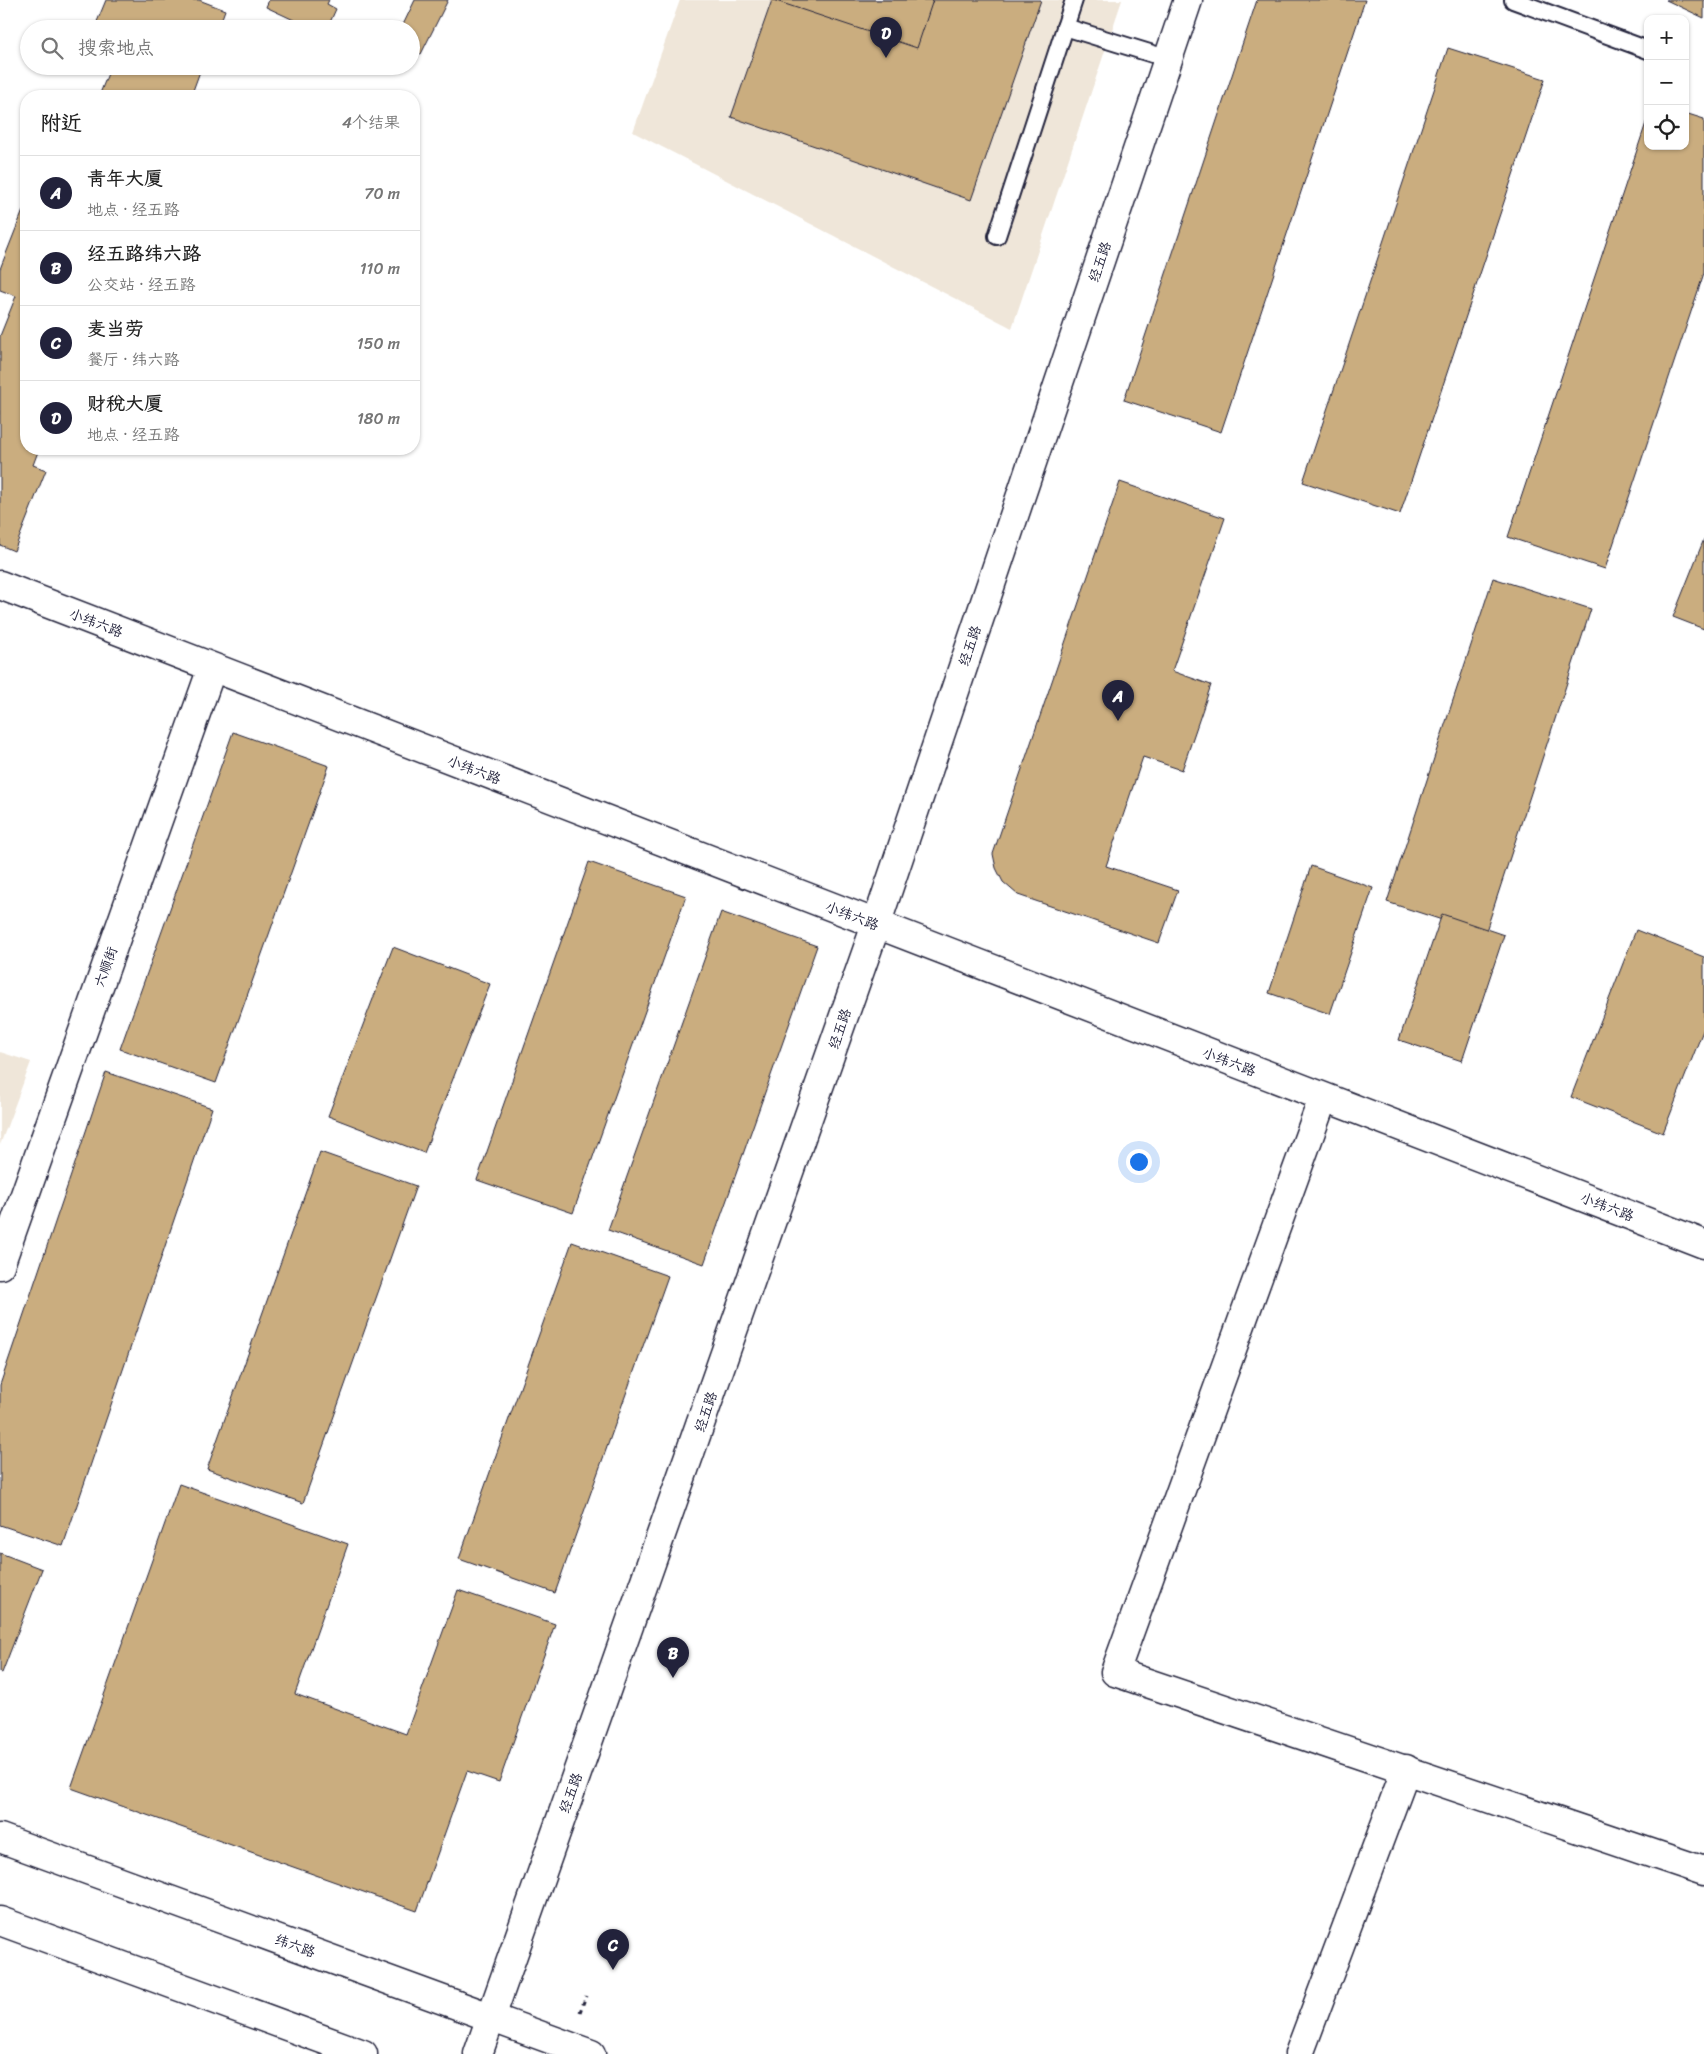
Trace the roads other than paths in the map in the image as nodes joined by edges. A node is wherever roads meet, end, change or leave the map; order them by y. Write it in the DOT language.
graph roads {
  1 [pos="1074,0"];
  2 [pos="1188,0"];
  3 [pos="1512,0"];
  4 [pos="1065,27"];
  5 [pos="1644,49"];
  6 [pos="1168,59"];
  7 [pos="997,236"];
  8 [pos="0,585"];
  9 [pos="212,668"];
  10 [pos="876,925"];
  11 [pos="1323,1098"];
  12 [pos="1704,1244"];
  13 [pos="0,1265"];
  14 [pos="1406,1769"];
  15 [pos="0,1838"];
  16 [pos="1704,1871"];
  17 [pos="0,1921"];
  18 [pos="490,2018"];
  19 [pos="363,2054"];
  20 [pos="478,2054"];
  21 [pos="591,2054"];
  22 [pos="1300,2054"];
  1 -- 4 [label="lane"];
  2 -- 6 [label="street, 经五路"];
  3 -- 5 [label="lane"];
  4 -- 6 [label="lane"];
  4 -- 7 [label="lane"];
  6 -- 10 [label="street, 经五路"];
  8 -- 9 [label="street, 小纬六路"];
  9 -- 10 [label="street, 小纬六路"];
  9 -- 13 [label="street, 六顺街"];
  10 -- 11 [label="street, 小纬六路"];
  10 -- 18 [label="street, 经五路"];
  11 -- 12 [label="street, 小纬六路"];
  11 -- 14 [label="street"];
  14 -- 16 [label="street"];
  14 -- 22 [label="street"];
  15 -- 18 [label="street, 纬六路"];
  17 -- 19 [label="street"];
  18 -- 20 [label="street, 经五路"];
  18 -- 21 [label="street, 纬六路"];
}
